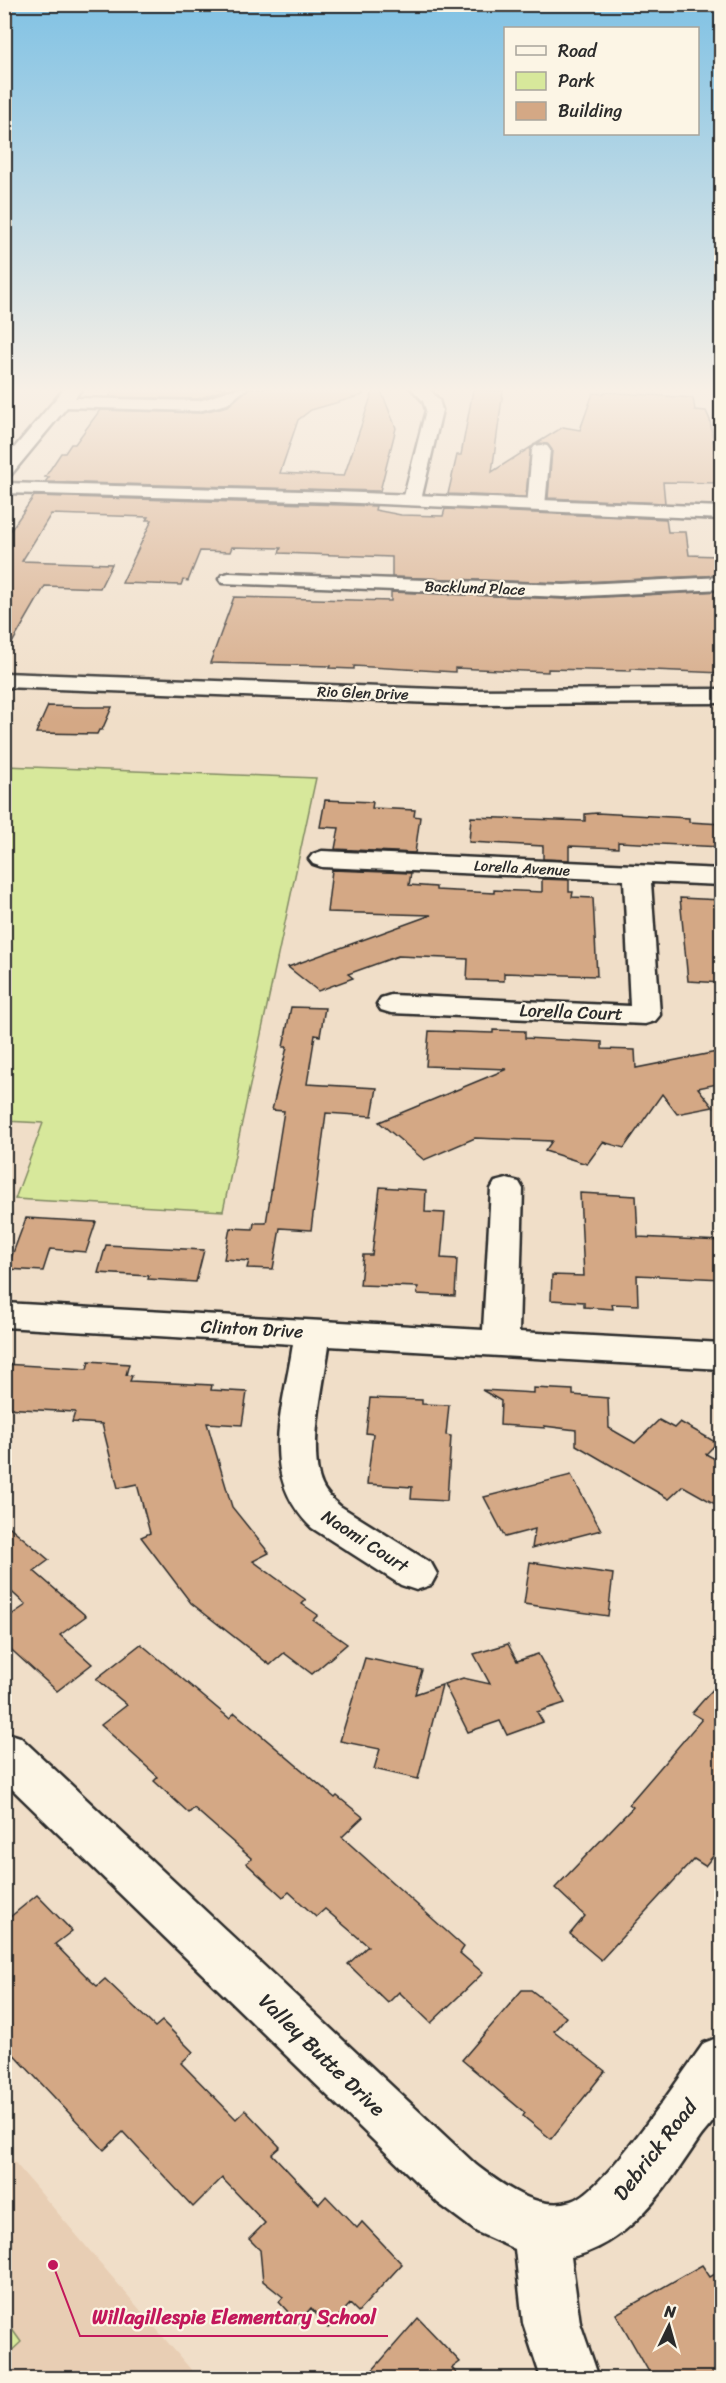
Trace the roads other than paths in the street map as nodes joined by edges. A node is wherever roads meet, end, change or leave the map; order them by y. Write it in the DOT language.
graph roads {
  1 [pos="385,499"];
  2 [pos="537,499"];
  3 [pos="412,500"];
  4 [pos="536,506"];
  5 [pos="722,513"];
  6 [pos="229,579"];
  7 [pos="722,584"];
  8 [pos="4,680"];
  9 [pos="722,696"];
  10 [pos="322,859"];
  11 [pos="637,873"];
  12 [pos="722,877"];
  13 [pos="391,1004"];
  14 [pos="507,1189"];
  15 [pos="4,1315"];
  16 [pos="313,1332"];
  17 [pos="500,1343"];
  18 [pos="722,1356"];
  19 [pos="416,1574"];
  20 [pos="4,1751"];
  21 [pos="722,2061"];
  22 [pos="542,2229"];
  23 [pos="570,2379"];
  1 -- 3 [label="street"];
  2 -- 4 [label="street"];
  3 -- 4 [label="street"];
  4 -- 5 [label="street"];
  6 -- 7 [label="street, Backlund Place"];
  8 -- 9 [label="street, Rio Glen Drive"];
  10 -- 11 [label="street, Lorella Avenue"];
  11 -- 12 [label="street, Lorella Avenue"];
  11 -- 13 [label="street, Lorella Court"];
  14 -- 17 [label="street"];
  15 -- 16 [label="street, Clinton Drive"];
  16 -- 17 [label="street, Clinton Drive"];
  16 -- 19 [label="street, Naomi Court"];
  17 -- 18 [label="street, Clinton Drive"];
  20 -- 22 [label="street, Valley Butte Drive"];
  21 -- 22 [label="street, Debrick Road"];
  22 -- 23 [label="street"];
}
